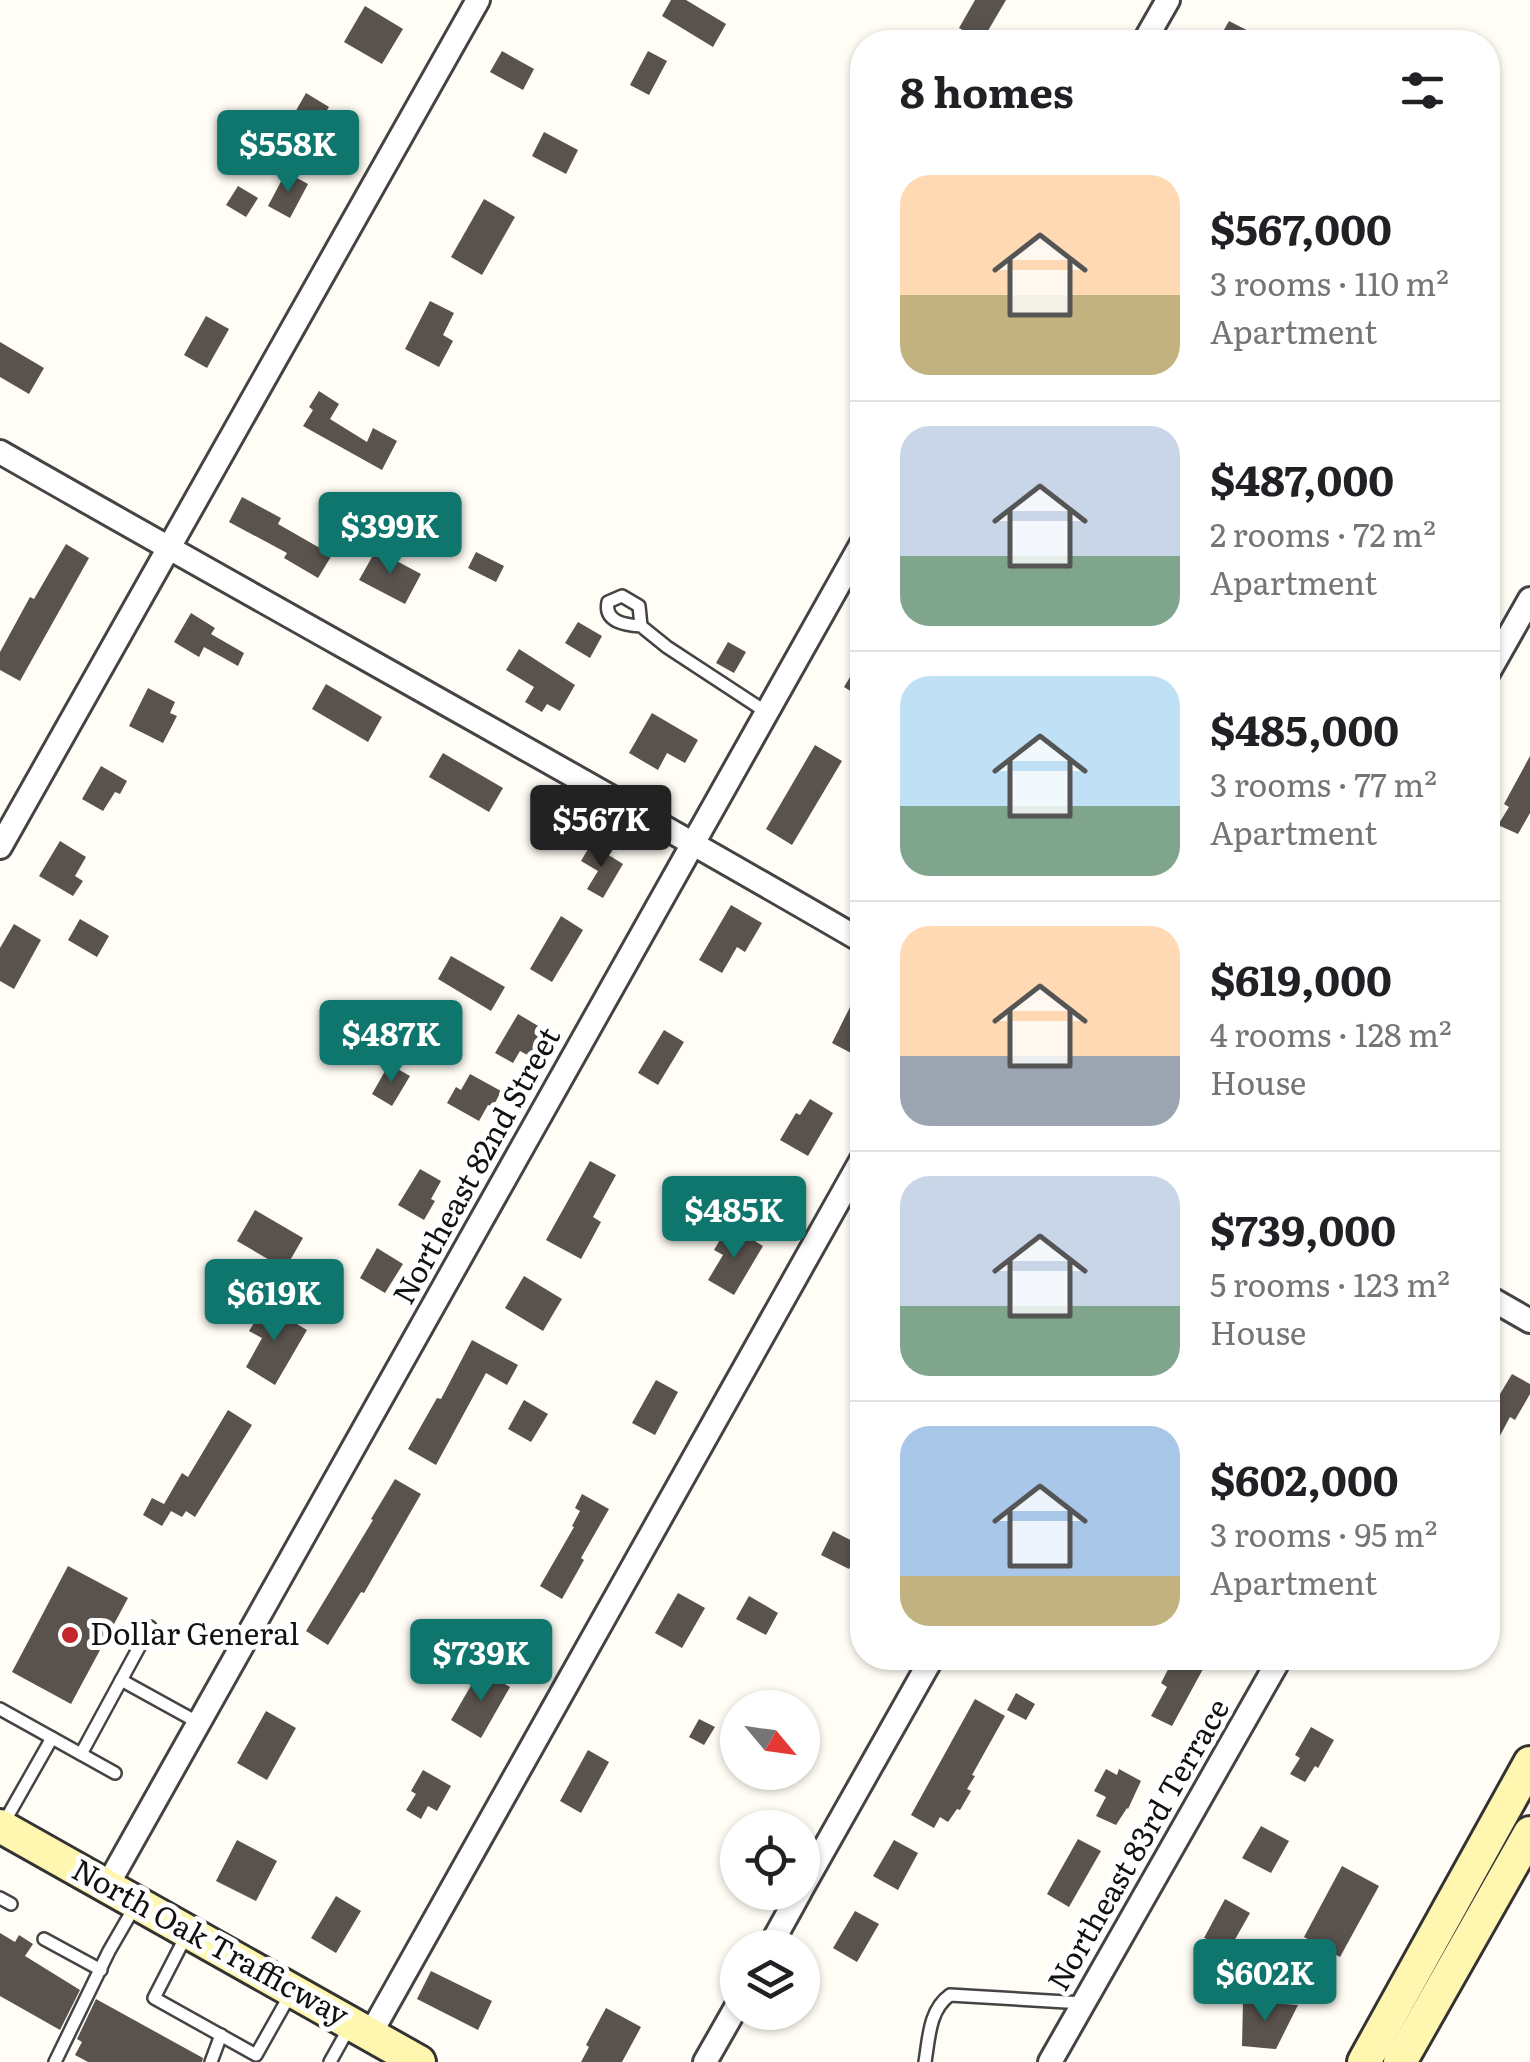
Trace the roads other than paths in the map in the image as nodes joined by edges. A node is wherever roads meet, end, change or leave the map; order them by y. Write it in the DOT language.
graph roads {
  1 [pos="478,0"];
  2 [pos="1168,0"];
  3 [pos="1151,30"];
  4 [pos="0,452"];
  5 [pos="168,548"];
  6 [pos="850,564"];
  7 [pos="1530,598"];
  8 [pos="640,626"];
  9 [pos="1500,652"];
  10 [pos="766,712"];
  11 [pos="693,842"];
  12 [pos="0,847"];
  13 [pos="850,934"];
  14 [pos="850,1180"];
  15 [pos="1500,1304"];
  16 [pos="1530,1321"];
  17 [pos="150,1626"];
  18 [pos="925,1670"];
  19 [pos="1273,1670"];
  20 [pos="122,1680"];
  21 [pos="0,1709"];
  22 [pos="199,1722"];
  23 [pos="52,1738"];
  24 [pos="81,1754"];
  25 [pos="1530,1764"];
  26 [pos="116,1773"];
  27 [pos="1500,1817"];
  28 [pos="0,1828"];
  29 [pos="1530,1833"];
  30 [pos="820,1856"];
  31 [pos="107,1886"];
  32 [pos="138,1903"];
  33 [pos="188,1931"];
  34 [pos="44,1939"];
  35 [pos="100,1970"];
  36 [pos="294,1990"];
  37 [pos="1084,2003"];
  38 [pos="362,2028"];
  39 [pos="723,2030"];
  40 [pos="221,2035"];
  41 [pos="56,2062"];
  42 [pos="211,2062"];
  43 [pos="330,2062"];
  44 [pos="420,2062"];
  45 [pos="705,2062"];
  46 [pos="924,2062"];
  47 [pos="1050,2062"];
  48 [pos="1364,2062"];
  49 [pos="1400,2062"];
  1 -- 5 [label="street"];
  2 -- 3 [label="street"];
  4 -- 5 [label="street"];
  5 -- 11 [label="street"];
  5 -- 12 [label="street"];
  6 -- 10 [label="street, Northeast 82nd Street"];
  7 -- 9 [label="street"];
  8 -- 10 [label="lane"];
  10 -- 11 [label="street, Northeast 82nd Street"];
  11 -- 13 [label="street"];
  11 -- 22 [label="street, Northeast 82nd Street"];
  14 -- 38 [label="street"];
  15 -- 16 [label="street"];
  17 -- 20 [label="lane"];
  18 -- 30 [label="street"];
  19 -- 37 [label="street, Northeast 83rd Terrace"];
  20 -- 22 [label="lane"];
  20 -- 24 [label="lane"];
  21 -- 23 [label="lane"];
  22 -- 31 [label="street, Northeast 82nd Street"];
  23 -- 24 [label="lane"];
  23 -- 28 [label="lane"];
  24 -- 26 [label="lane"];
  25 -- 27 [label="main road"];
  27 -- 29 [label="lane"];
  27 -- 48 [label="main road"];
  28 -- 31 [label="main road, North Oak Trafficway"];
  29 -- 49 [label="main road"];
  31 -- 32 [label="main road, North Oak Trafficway"];
  32 -- 33 [label="main road, North Oak Trafficway"];
  32 -- 35 [label="lane"];
  33 -- 36 [label="main road, North Oak Trafficway"];
  33 -- 40 [label="lane"];
  34 -- 35 [label="lane"];
  35 -- 41 [label="lane"];
  36 -- 38 [label="main road, North Oak Trafficway"];
  36 -- 40 [label="lane"];
  37 -- 46 [label="lane"];
  37 -- 47 [label="street, Northeast 83rd Terrace"];
  38 -- 43 [label="lane"];
  38 -- 44 [label="main road, North Oak Trafficway"];
  39 -- 45 [label="street"];
  40 -- 42 [label="lane"];
}
